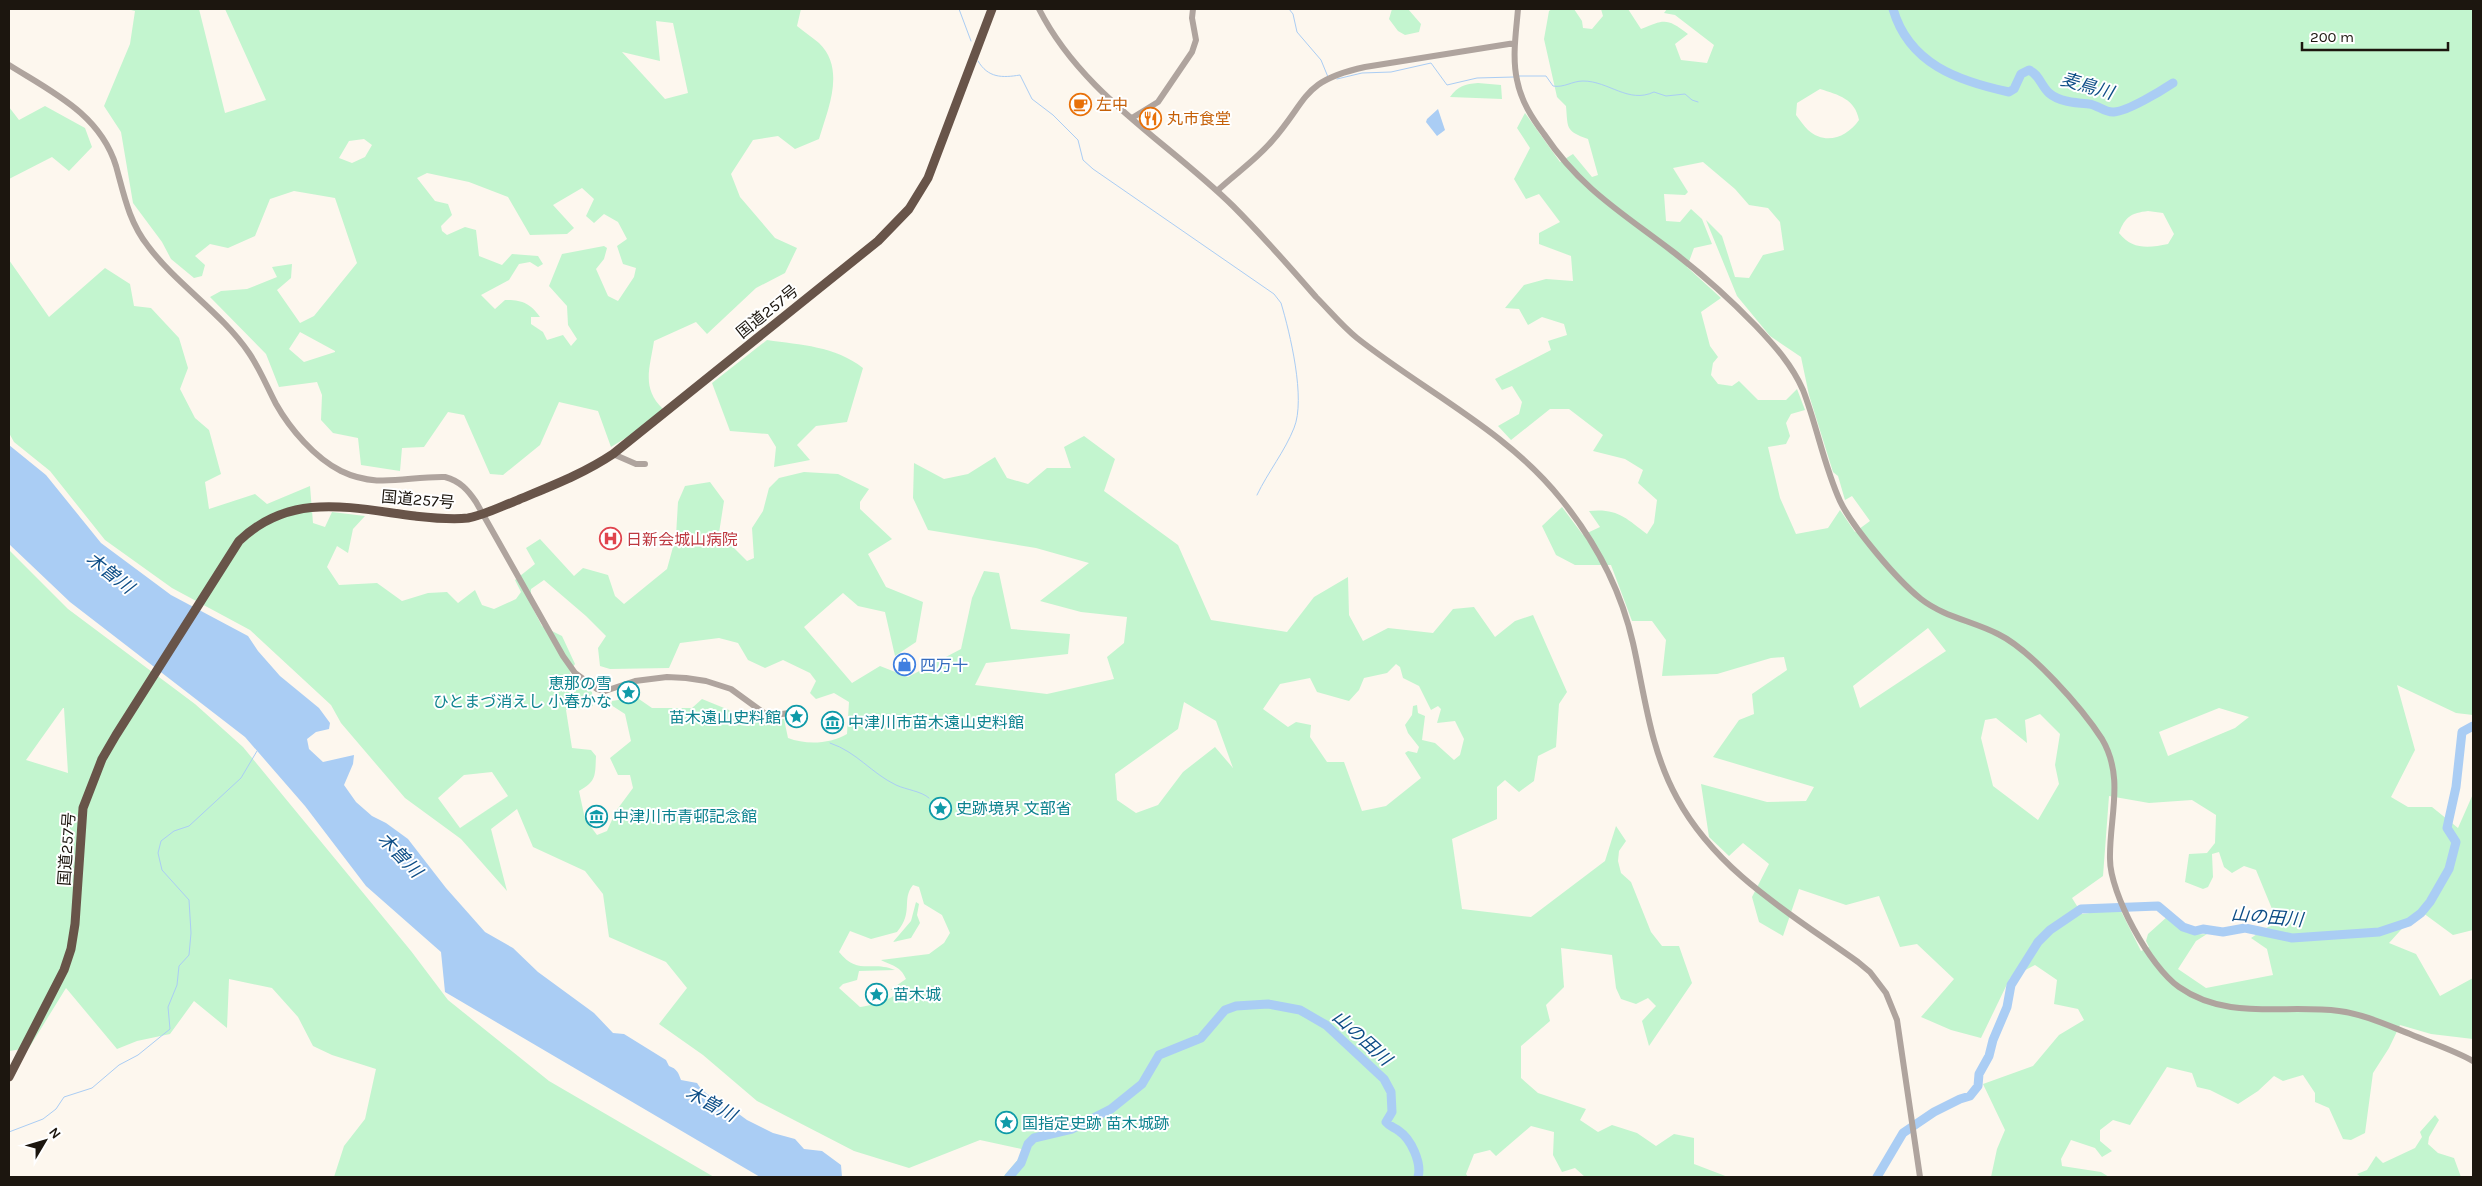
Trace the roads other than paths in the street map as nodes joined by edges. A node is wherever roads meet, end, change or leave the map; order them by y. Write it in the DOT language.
graph roads {
  1 [pos="992,9"];
  2 [pos="1039,9"];
  3 [pos="1193,9"];
  4 [pos="1518,9"];
  5 [pos="1515,43"];
  6 [pos="9,66"];
  7 [pos="1132,118"];
  8 [pos="1217,190"];
  9 [pos="613,454"];
  10 [pos="645,464"];
  11 [pos="482,514"];
  12 [pos="796,712"];
  13 [pos="2473,1061"];
  14 [pos="9,1077"];
  15 [pos="1920,1177"];
  1 -- 9 [label="highway, 国道257号"];
  2 -- 7 [label="street"];
  3 -- 7 [label="street"];
  4 -- 5 [label="street"];
  5 -- 8 [label="street"];
  5 -- 13 [label="street"];
  6 -- 11 [label="street"];
  7 -- 8 [label="street"];
  8 -- 15 [label="street"];
  9 -- 10 [label="street"];
  9 -- 11 [label="highway, 国道257号"];
  11 -- 12 [label="street"];
  11 -- 14 [label="highway, 国道257号"];
}
